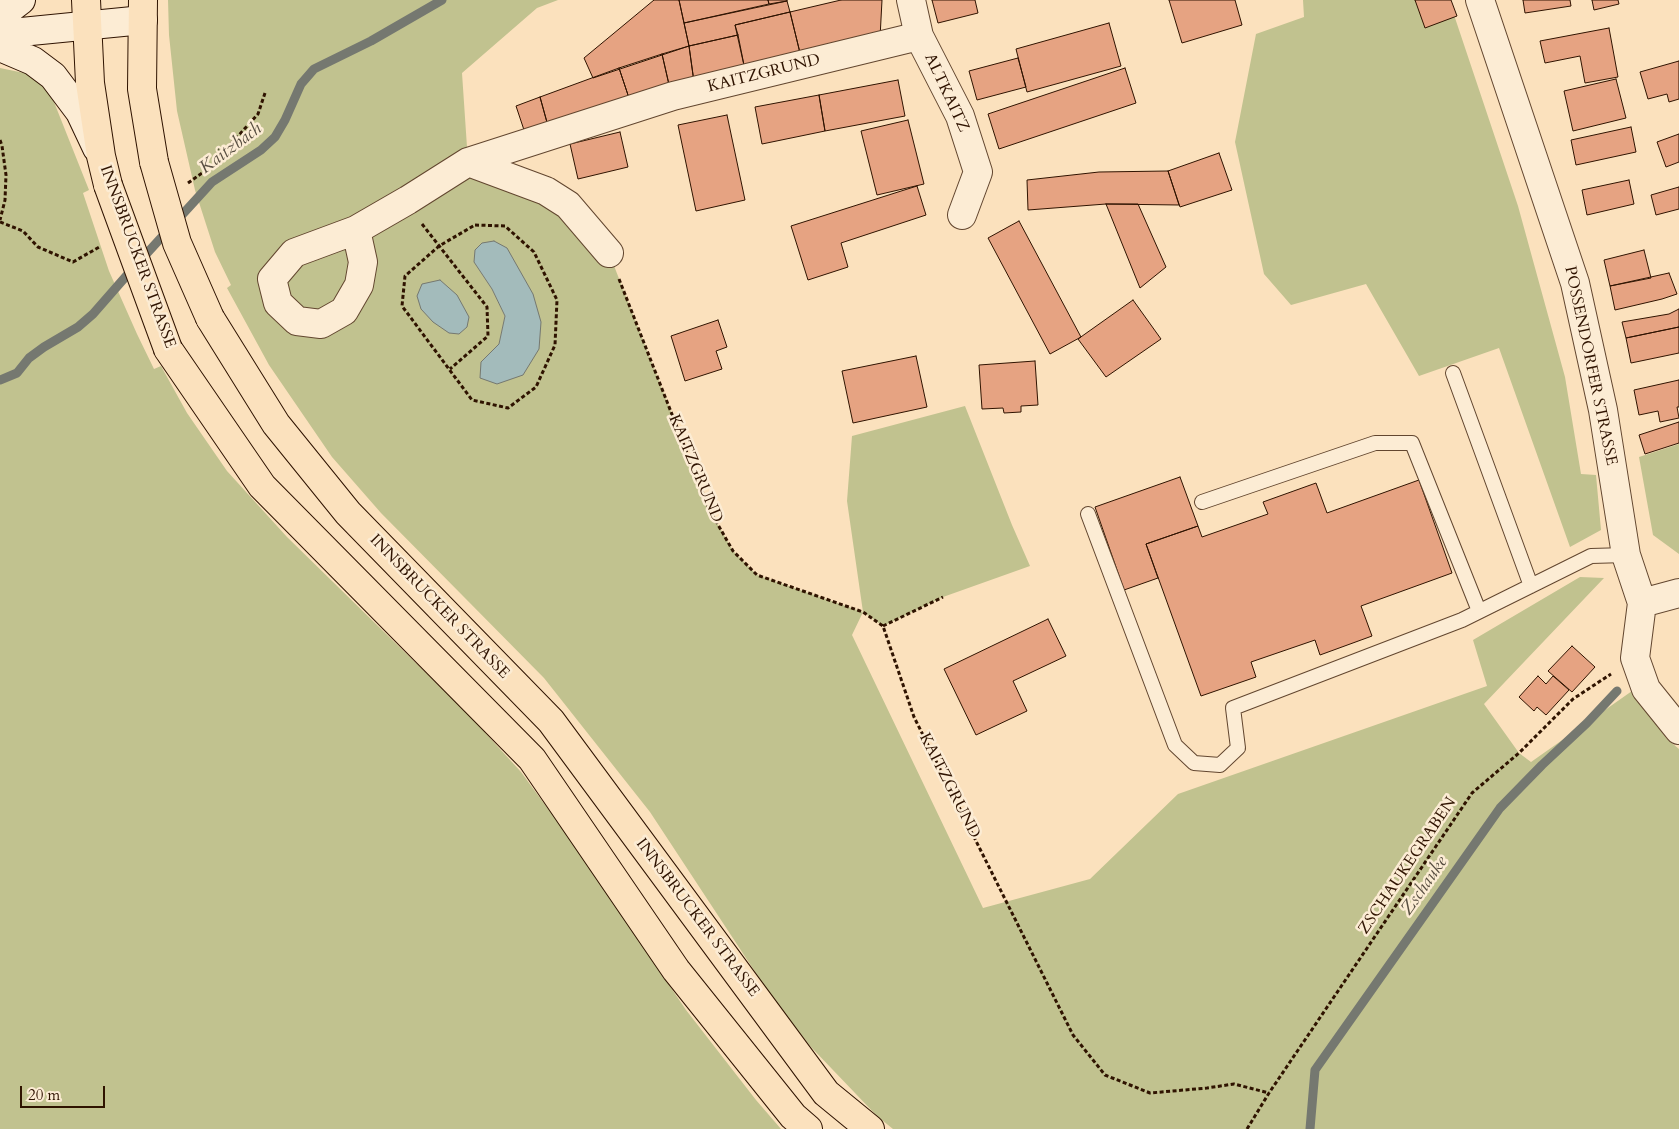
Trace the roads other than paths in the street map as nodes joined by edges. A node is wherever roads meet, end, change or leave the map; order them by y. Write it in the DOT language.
graph roads {
  1 [pos="21,0"];
  2 [pos="911,0"];
  3 [pos="1480,0"];
  4 [pos="143,10"];
  5 [pos="86,13"];
  6 [pos="0,16"];
  7 [pos="0,34"];
  8 [pos="919,36"];
  9 [pos="0,47"];
  10 [pos="101,156"];
  11 [pos="468,162"];
  12 [pos="962,215"];
  13 [pos="356,230"];
  14 [pos="608,253"];
  15 [pos="1453,373"];
  16 [pos="1202,502"];
  17 [pos="1088,514"];
  18 [pos="1626,554"];
  19 [pos="1531,586"];
  20 [pos="1679,593"];
  21 [pos="1642,603"];
  22 [pos="1479,611"];
  23 [pos="1679,730"];
  24 [pos="808,1129"];
  25 [pos="870,1129"];
  1 -- 6 [label="street"];
  2 -- 8 [label="street, ALTKAITZ"];
  3 -- 18 [label="street, POSSENDORFER STRASSE"];
  4 -- 5 [label="street, INNSBRUCKER STRASSE"];
  4 -- 25 [label="main road, INNSBRUCKER STRASSE, bridge"];
  5 -- 7 [label="street"];
  5 -- 10 [label="main road, INNSBRUCKER STRASSE"];
  8 -- 11 [label="street, KAITZGRUND"];
  8 -- 12 [label="street, ALTKAITZ"];
  9 -- 10 [label="street"];
  10 -- 24 [label="main road, INNSBRUCKER STRASSE, bridge"];
  11 -- 13 [label="street, KAITZGRUND"];
  11 -- 14 [label="street"];
  15 -- 19 [label="lane"];
  16 -- 22 [label="lane"];
  17 -- 22 [label="lane"];
  18 -- 19 [label="lane"];
  18 -- 21 [label="street, POSSENDORFER STRASSE"];
  19 -- 22 [label="lane"];
  20 -- 21 [label="street"];
  21 -- 23 [label="street, POSSENDORFER STRASSE"];
}
